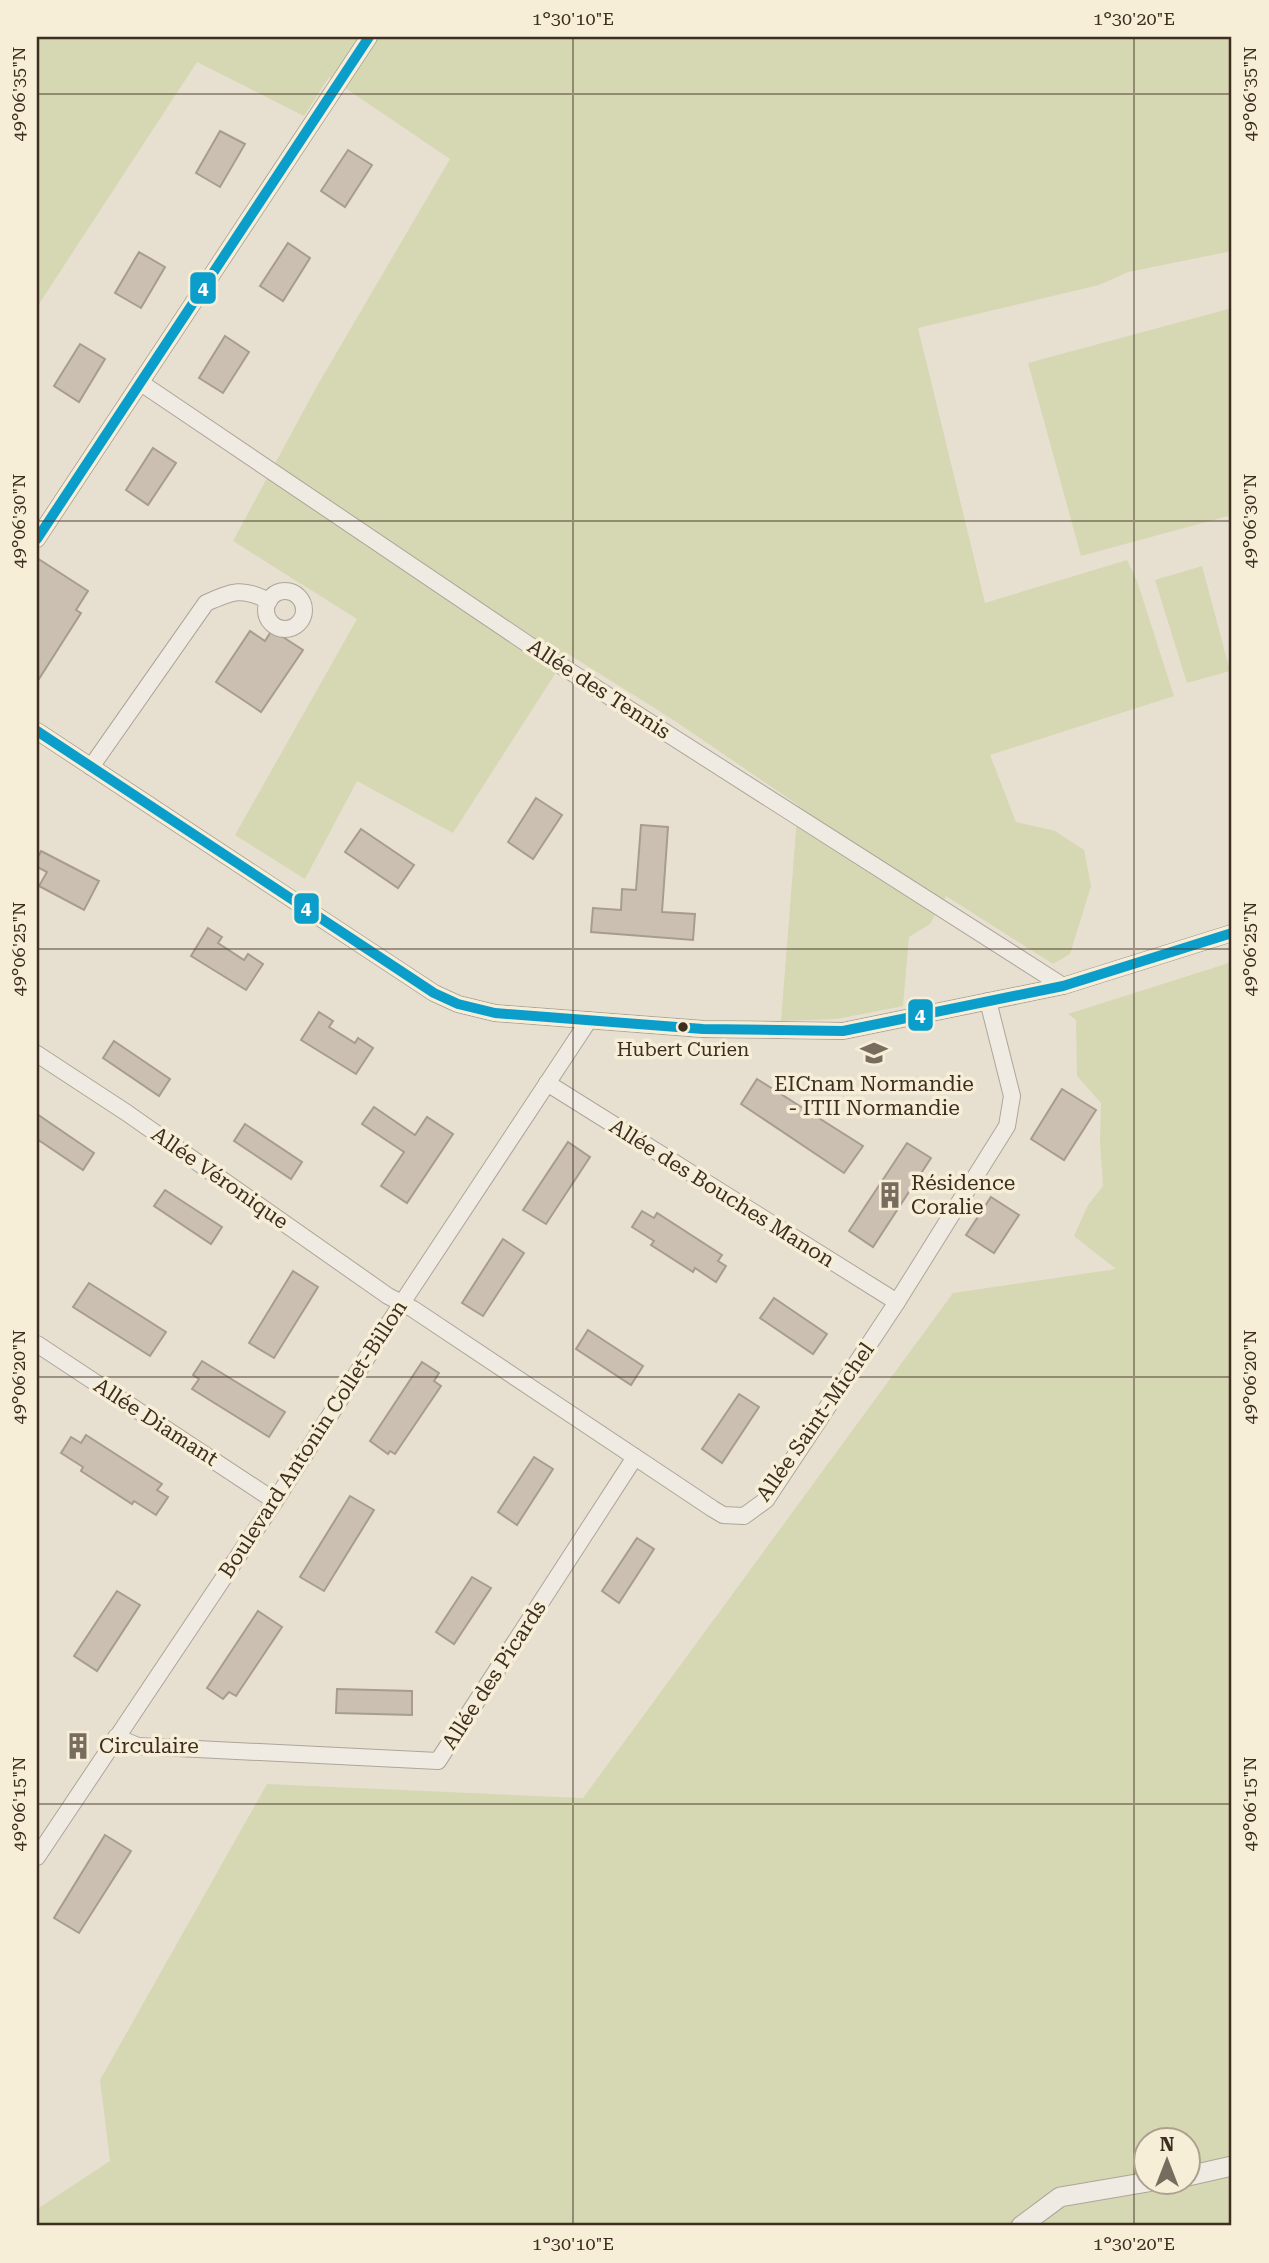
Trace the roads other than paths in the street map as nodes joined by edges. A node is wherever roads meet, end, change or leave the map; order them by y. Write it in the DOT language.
graph roads {
  1 [pos="369,37"];
  2 [pos="141,383"];
  3 [pos="37,539"];
  4 [pos="269,601"];
  5 [pos="37,731"];
  6 [pos="91,767"];
  7 [pos="1232,933"];
  8 [pos="1063,986"];
  9 [pos="988,1001"];
  10 [pos="589,1020"];
  11 [pos="37,1054"];
  12 [pos="547,1083"];
  13 [pos="897,1302"];
  14 [pos="401,1303"];
  15 [pos="37,1344"];
  16 [pos="635,1458"];
  17 [pos="275,1501"];
  18 [pos="116,1737"];
  19 [pos="37,1857"];
  20 [pos="1232,2166"];
  21 [pos="1202,2172"];
  22 [pos="1132,2185"];
  23 [pos="1021,2226"];
  1 -- 2 [label="street"];
  2 -- 3 [label="street"];
  2 -- 8 [label="street, Allée des Tennis"];
  4 -- 6 [label="street"];
  5 -- 6 [label="street"];
  6 -- 10 [label="street"];
  7 -- 8 [label="street"];
  8 -- 9 [label="street"];
  9 -- 10 [label="street"];
  9 -- 13 [label="street, Allée Saint-Michel"];
  10 -- 12 [label="street, Boulevard Antonin Collet-Billon"];
  11 -- 14 [label="street, Allée Véronique"];
  12 -- 13 [label="street, Allée des Bouches Manon"];
  12 -- 14 [label="street, Boulevard Antonin Collet-Billon"];
  13 -- 16 [label="street, Allée Saint-Michel"];
  14 -- 16 [label="street, Allée Saint-Michel"];
  14 -- 17 [label="street, Boulevard Antonin Collet-Billon"];
  15 -- 17 [label="street, Allée Diamant"];
  16 -- 18 [label="street, Allée des Picards"];
  17 -- 18 [label="street, Boulevard Antonin Collet-Billon"];
  18 -- 19 [label="street, Boulevard Antonin Collet-Billon"];
  20 -- 21 [label="street"];
  22 -- 23 [label="street"];
}
